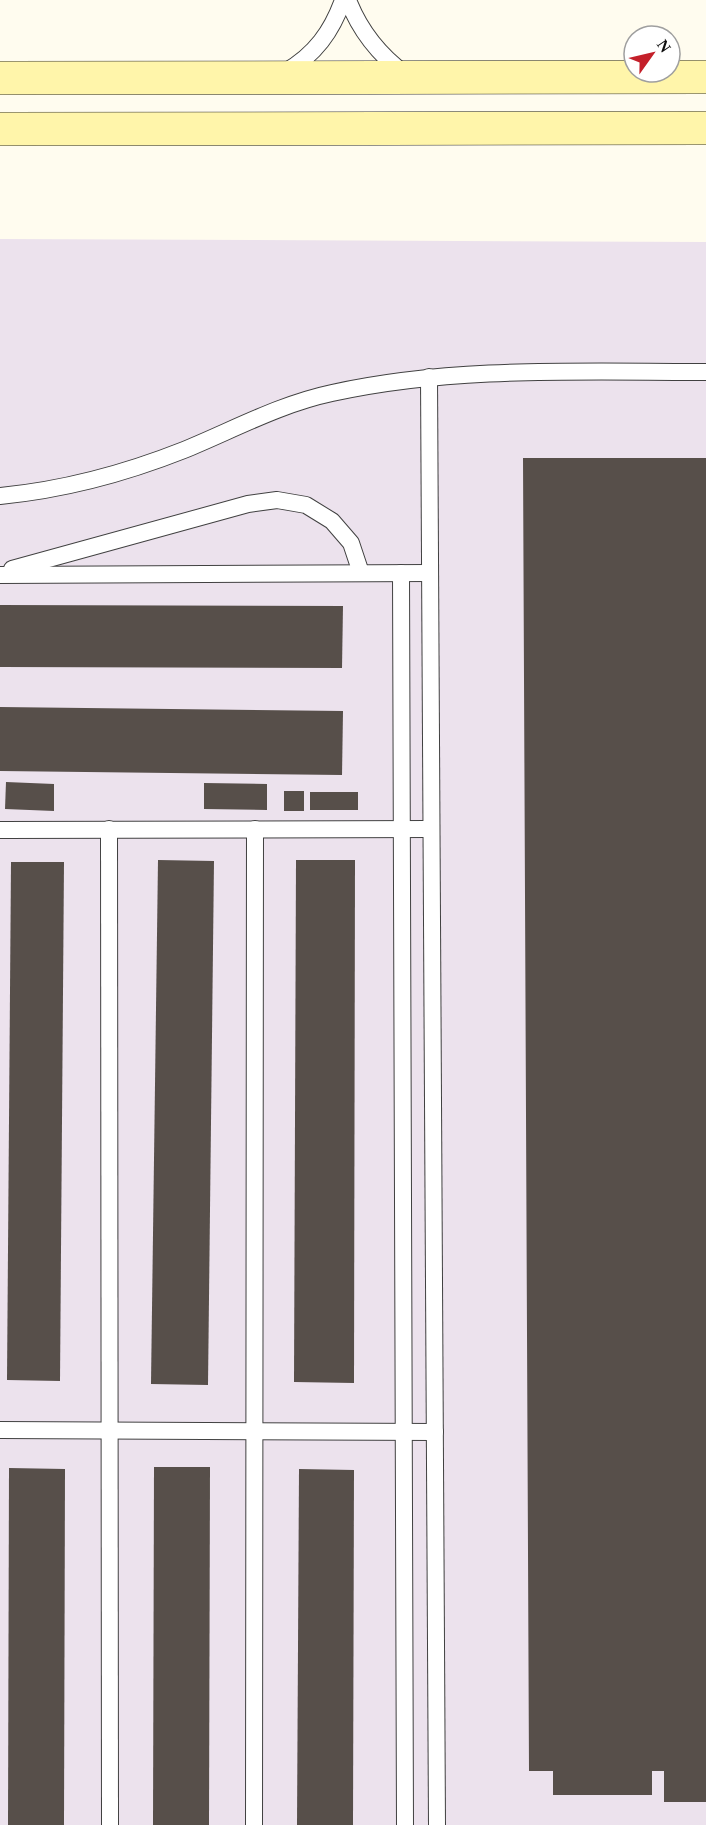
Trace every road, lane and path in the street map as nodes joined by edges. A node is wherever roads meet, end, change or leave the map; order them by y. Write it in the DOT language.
graph roads {
  1 [pos="346,0"];
  2 [pos="706,77"];
  3 [pos="0,78"];
  4 [pos="274,78"];
  5 [pos="411,78"];
  6 [pos="706,128"];
  7 [pos="0,129"];
  8 [pos="706,372"];
  9 [pos="429,377"];
  10 [pos="0,496"];
  11 [pos="0,573"];
  12 [pos="361,573"];
  13 [pos="401,573"];
  14 [pos="430,573"];
  15 [pos="255,829"];
  16 [pos="401,829"];
  17 [pos="431,829"];
  18 [pos="0,830"];
  19 [pos="110,830"];
  20 [pos="0,1430"];
  21 [pos="110,1431"];
  22 [pos="255,1431"];
  23 [pos="404,1432"];
  24 [pos="435,1432"];
  25 [pos="110,1825"];
  26 [pos="254,1825"];
  27 [pos="405,1825"];
  28 [pos="437,1825"];
  1 -- 4 [label="lane"];
  1 -- 5 [label="lane"];
  2 -- 5 [label="street"];
  3 -- 4 [label="street"];
  4 -- 5 [label="street"];
  6 -- 7 [label="street"];
  8 -- 9 [label="lane"];
  9 -- 10 [label="lane"];
  9 -- 14 [label="lane"];
  11 -- 12 [label="lane"];
  11 -- 12 [label="lane"];
  12 -- 13 [label="lane"];
  13 -- 14 [label="lane"];
  13 -- 16 [label="lane"];
  14 -- 17 [label="lane"];
  15 -- 16 [label="lane"];
  15 -- 19 [label="lane"];
  15 -- 22 [label="lane"];
  16 -- 17 [label="lane"];
  16 -- 23 [label="lane"];
  17 -- 24 [label="lane"];
  18 -- 19 [label="lane"];
  19 -- 21 [label="lane"];
  20 -- 21 [label="lane"];
  21 -- 22 [label="lane"];
  21 -- 25 [label="lane"];
  22 -- 23 [label="lane"];
  22 -- 26 [label="lane"];
  23 -- 24 [label="lane"];
  23 -- 27 [label="lane"];
  24 -- 28 [label="lane"];
}
